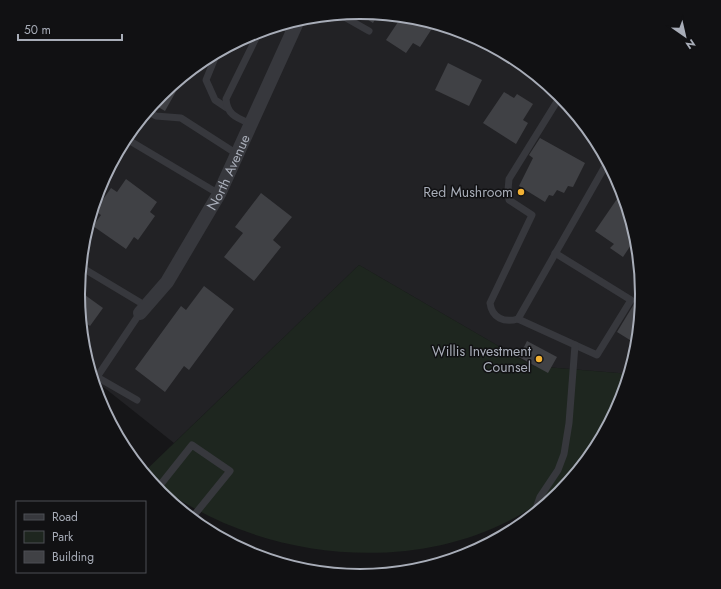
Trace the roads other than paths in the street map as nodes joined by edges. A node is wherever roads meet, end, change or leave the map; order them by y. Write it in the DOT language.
graph roads {
  1 [pos="349,20"];
  2 [pos="289,28"];
  3 [pos="369,31"];
  4 [pos="255,40"];
  5 [pos="214,61"];
  6 [pos="556,101"];
  7 [pos="227,108"];
  8 [pos="152,114"];
  9 [pos="250,124"];
  10 [pos="131,141"];
  11 [pos="237,154"];
  12 [pos="605,167"];
  13 [pos="219,194"];
  14 [pos="555,253"];
  15 [pos="86,271"];
  16 [pos="143,309"];
  17 [pos="518,319"];
  18 [pos="575,345"];
  19 [pos="98,376"];
  20 [pos="98,378"];
  21 [pos="137,400"];
  22 [pos="161,484"];
  23 [pos="537,506"];
  24 [pos="196,515"];
  1 -- 3 [label="lane"];
  2 -- 9 [label="street, North Avenue"];
  4 -- 7 [label="lane"];
  5 -- 7 [label="lane"];
  6 -- 17 [label="lane"];
  7 -- 9 [label="lane"];
  8 -- 11 [label="lane"];
  9 -- 11 [label="street, North Avenue"];
  10 -- 13 [label="lane"];
  11 -- 13 [label="street, North Avenue"];
  12 -- 14 [label="lane"];
  13 -- 16 [label="street, North Avenue"];
  14 -- 17 [label="lane"];
  14 -- 18 [label="lane"];
  15 -- 16 [label="lane"];
  16 -- 19 [label="lane"];
  17 -- 18 [label="lane"];
  18 -- 23 [label="lane"];
  20 -- 21 [label="lane"];
  22 -- 24 [label="lane"];
}
